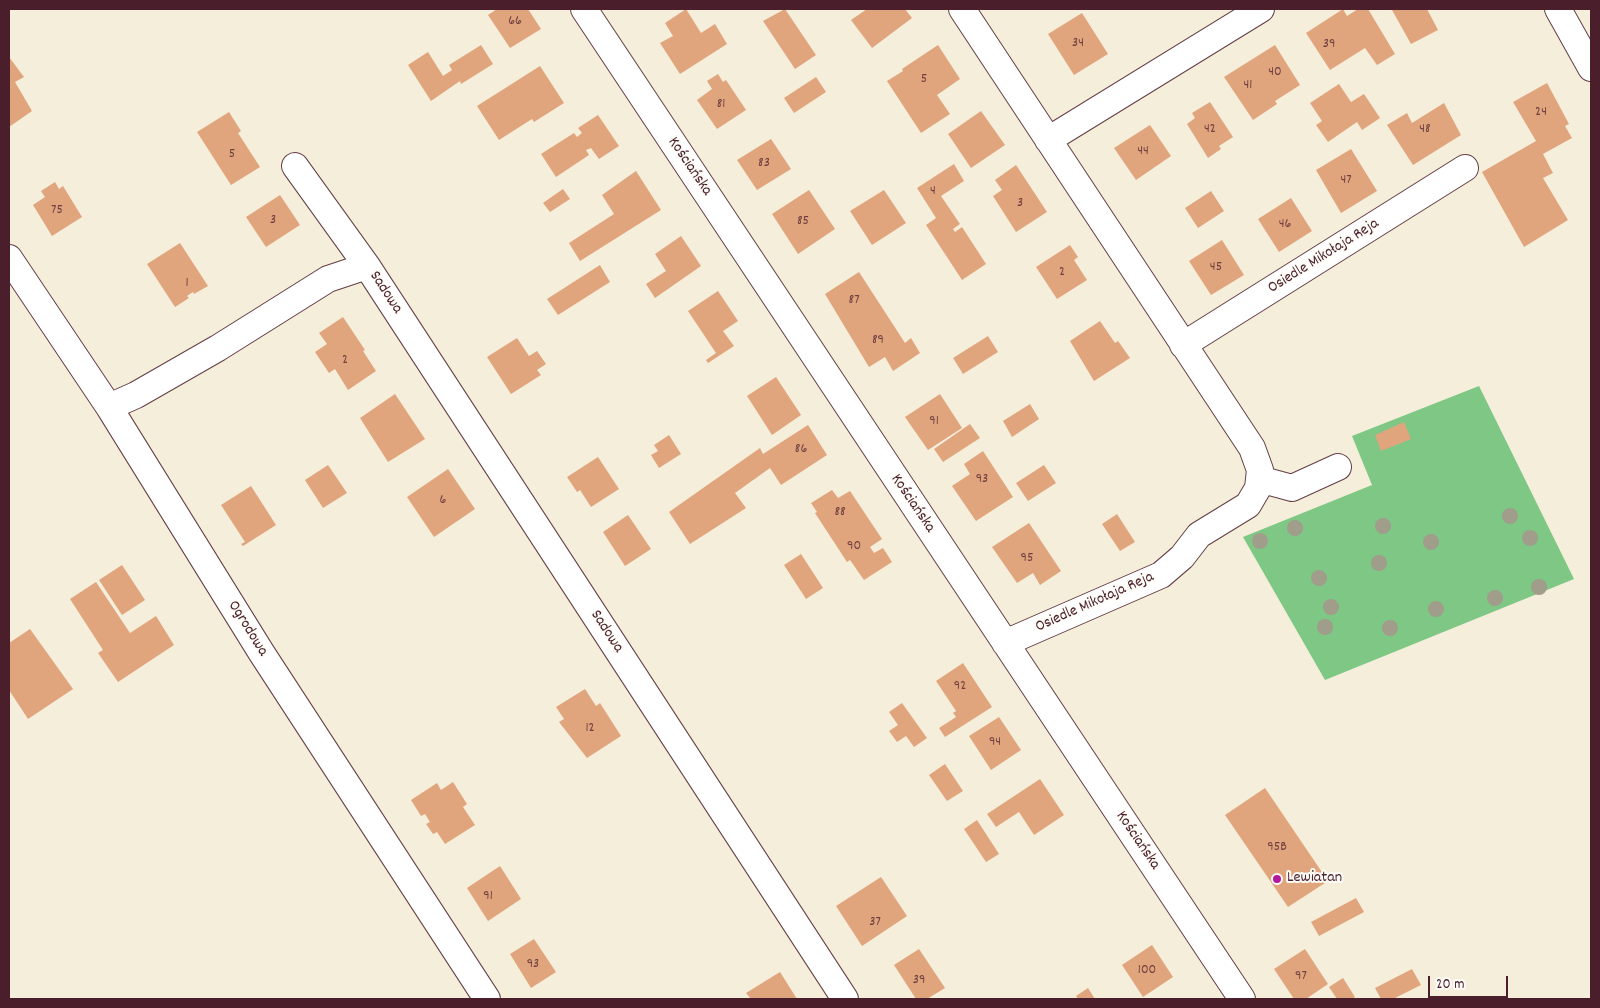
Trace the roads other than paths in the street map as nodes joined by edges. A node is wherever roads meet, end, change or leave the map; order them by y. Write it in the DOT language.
graph roads {
  1 [pos="584,9"];
  2 [pos="962,9"];
  3 [pos="1261,9"];
  4 [pos="1558,9"];
  5 [pos="1591,68"];
  6 [pos="1048,140"];
  7 [pos="295,166"];
  8 [pos="1465,168"];
  9 [pos="9,258"];
  10 [pos="367,266"];
  11 [pos="1183,345"];
  12 [pos="109,407"];
  13 [pos="1338,466"];
  14 [pos="1259,479"];
  15 [pos="1004,643"];
  16 [pos="487,999"];
  17 [pos="845,999"];
  18 [pos="1242,999"];
  1 -- 15 [label="street, Kościańska"];
  2 -- 6 [label="street"];
  3 -- 6 [label="street"];
  4 -- 5 [label="street"];
  6 -- 11 [label="street"];
  7 -- 10 [label="street, Sadowa"];
  8 -- 11 [label="street, Osiedle Mikołaja Reja"];
  9 -- 12 [label="street, Ogrodowa"];
  10 -- 12 [label="street, Sadowa"];
  10 -- 17 [label="street, Sadowa"];
  11 -- 14 [label="street"];
  12 -- 16 [label="street, Ogrodowa"];
  13 -- 14 [label="street"];
  14 -- 15 [label="street, Osiedle Mikołaja Reja"];
  15 -- 18 [label="street, Kościańska"];
}
